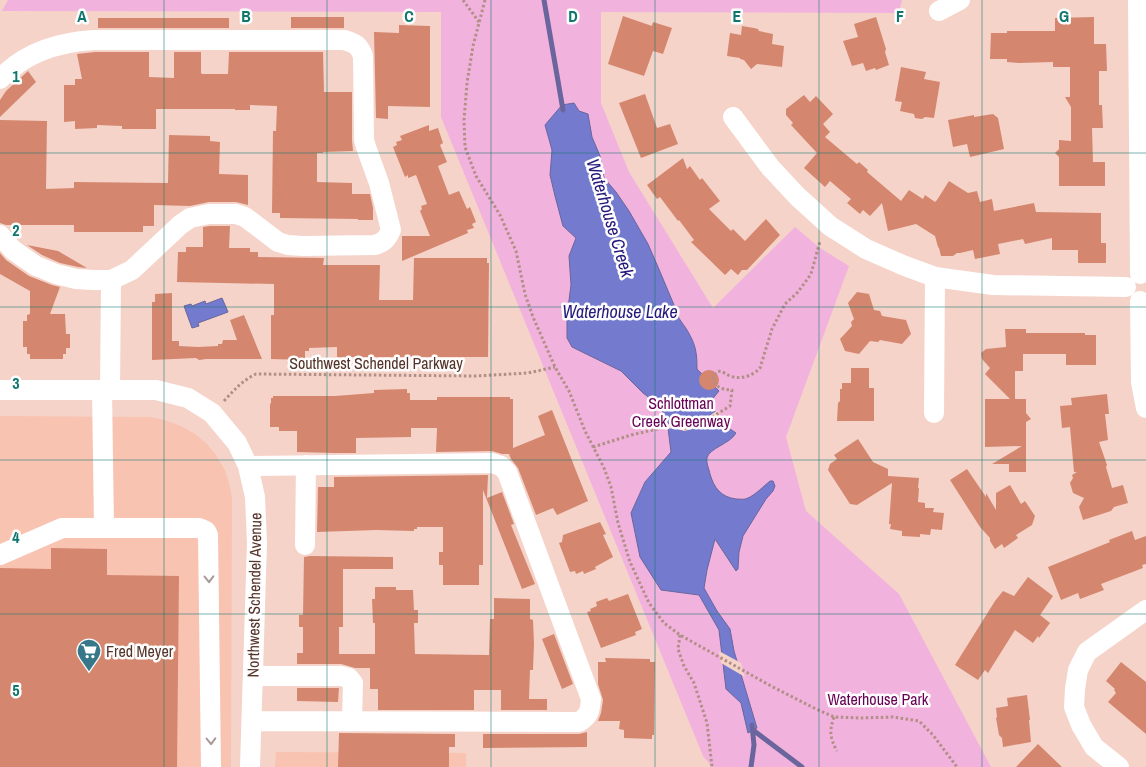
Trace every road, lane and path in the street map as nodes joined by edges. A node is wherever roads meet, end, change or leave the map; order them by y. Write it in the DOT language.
graph roads {
  1 [pos="463,0"];
  2 [pos="486,0"];
  3 [pos="960,0"];
  4 [pos="1138,0"];
  5 [pos="939,11"];
  6 [pos="480,22"];
  7 [pos="0,79"];
  8 [pos="733,117"];
  9 [pos="830,226"];
  10 [pos="0,235"];
  11 [pos="935,276"];
  12 [pos="111,280"];
  13 [pos="1140,287"];
  14 [pos="555,367"];
  15 [pos="0,390"];
  16 [pos="106,390"];
  17 [pos="1146,408"];
  18 [pos="212,413"];
  19 [pos="934,413"];
  20 [pos="593,447"];
  21 [pos="306,465"];
  22 [pos="248,466"];
  23 [pos="104,528"];
  24 [pos="305,545"];
  25 [pos="0,555"];
  26 [pos="1146,610"];
  27 [pos="680,635"];
  28 [pos="253,676"];
  29 [pos="834,717"];
  30 [pos="252,721"];
  31 [pos="352,721"];
  32 [pos="837,751"];
  33 [pos="211,767"];
  34 [pos="250,767"];
  35 [pos="712,767"];
  36 [pos="957,767"];
  37 [pos="1119,767"];
  1 -- 6 [label="path"];
  2 -- 6 [label="path"];
  3 -- 5 [label="street"];
  4 -- 13 [label="street"];
  6 -- 14 [label="path"];
  7 -- 12 [label="street"];
  8 -- 9 [label="street"];
  9 -- 11 [label="street"];
  9 -- 20 [label="path"];
  10 -- 12 [label="street"];
  11 -- 13 [label="street"];
  11 -- 19 [label="street"];
  12 -- 16 [label="street"];
  13 -- 17 [label="street"];
  14 -- 18 [label="path, Southwest Schendel Parkway"];
  14 -- 20 [label="path"];
  15 -- 16 [label="street, Northwest Schendel Avenue"];
  16 -- 18 [label="street, Northwest Schendel Avenue"];
  16 -- 23 [label="street"];
  18 -- 22 [label="street, Northwest Schendel Avenue"];
  20 -- 27 [label="path"];
  21 -- 22 [label="street"];
  21 -- 24 [label="street"];
  21 -- 31 [label="street"];
  22 -- 28 [label="street, Northwest Schendel Avenue"];
  23 -- 25 [label="street"];
  23 -- 33 [label="street, one-way"];
  26 -- 37 [label="street"];
  27 -- 29 [label="path"];
  27 -- 35 [label="path"];
  28 -- 30 [label="street, Northwest Schendel Avenue"];
  28 -- 31 [label="street"];
  29 -- 32 [label="path"];
  29 -- 36 [label="path"];
  30 -- 31 [label="street"];
  30 -- 34 [label="street, Northwest Schendel Avenue"];
}
